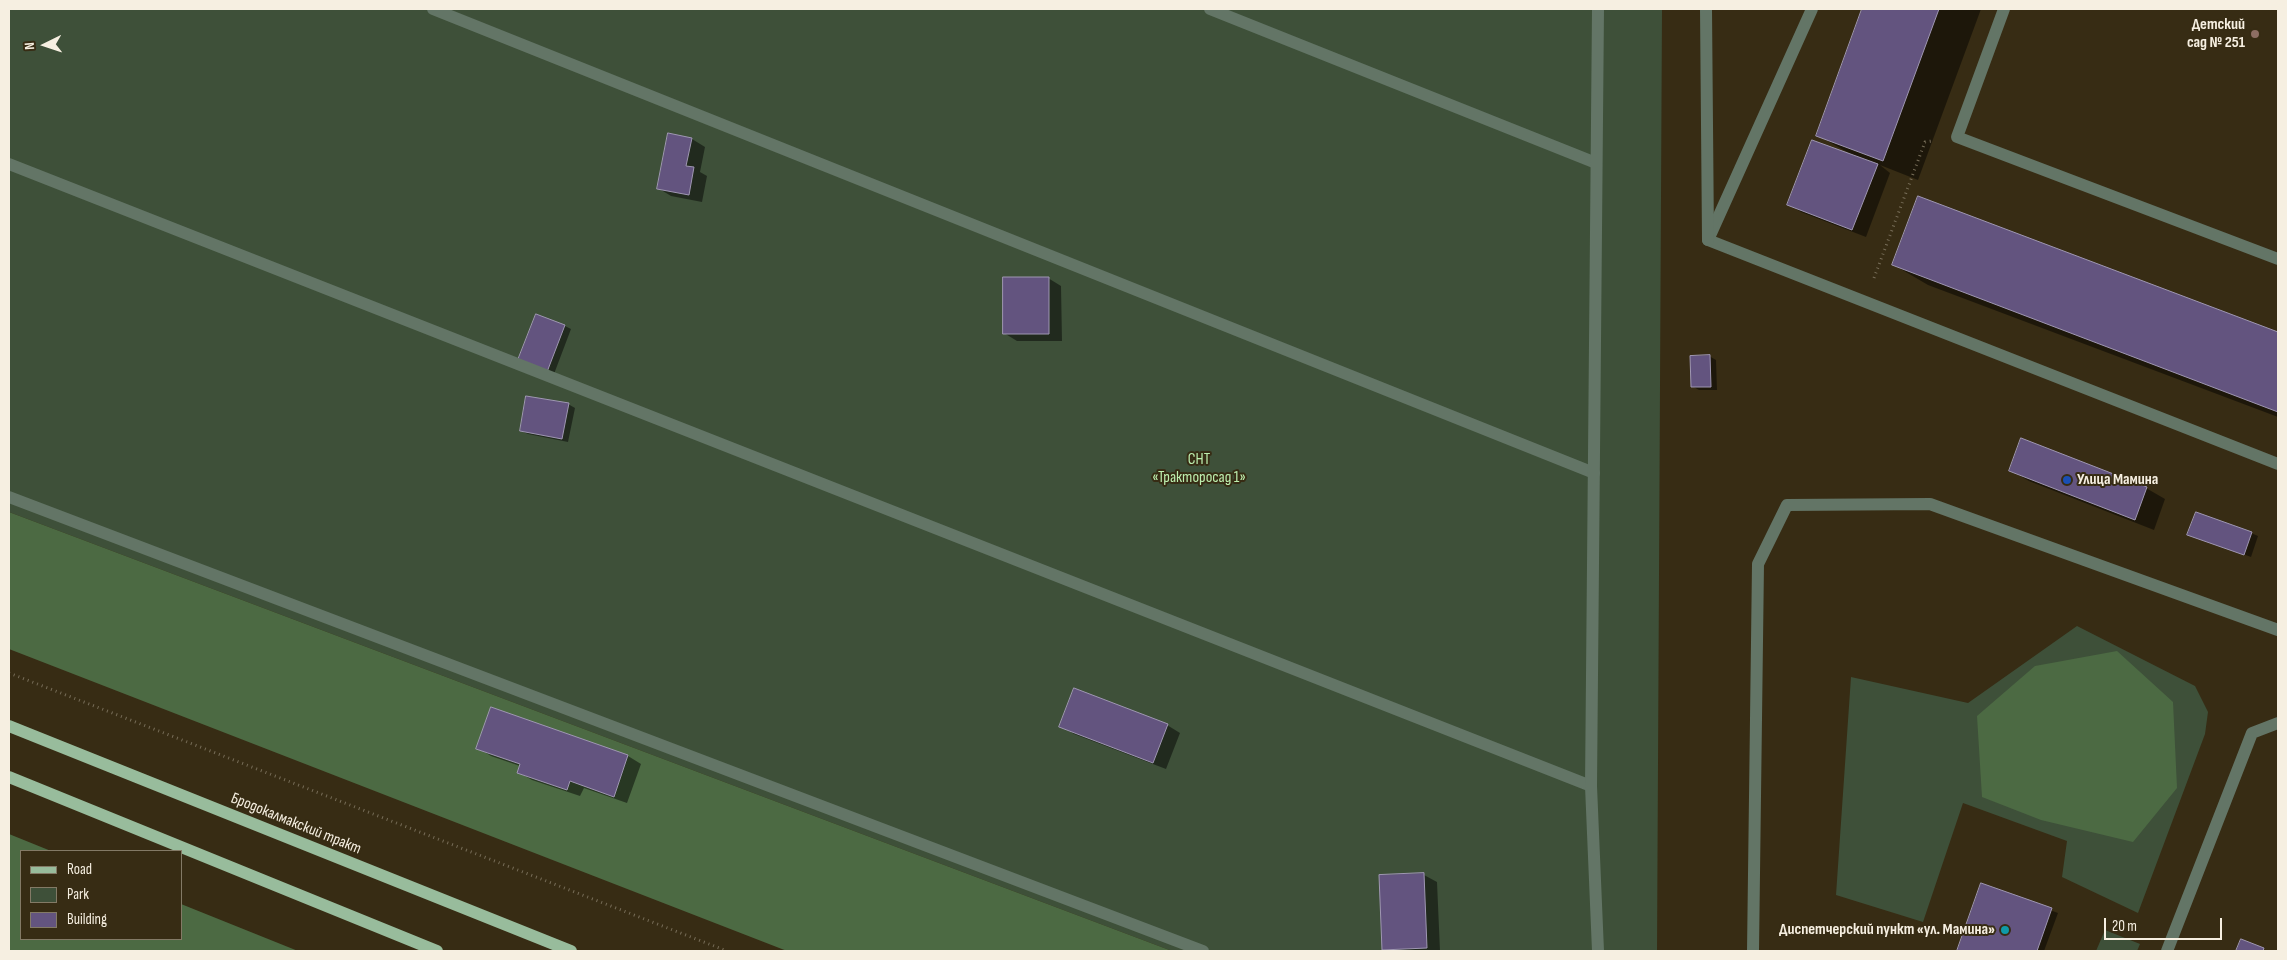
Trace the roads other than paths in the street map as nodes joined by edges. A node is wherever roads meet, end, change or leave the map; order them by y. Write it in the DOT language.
graph roads {
  1 [pos="433,9"];
  2 [pos="1210,9"];
  3 [pos="1598,9"];
  4 [pos="1706,9"];
  5 [pos="1812,9"];
  6 [pos="2004,9"];
  7 [pos="1596,163"];
  8 [pos="9,164"];
  9 [pos="1708,240"];
  10 [pos="2278,259"];
  11 [pos="2278,464"];
  12 [pos="1594,473"];
  13 [pos="9,497"];
  14 [pos="2278,630"];
  15 [pos="2278,723"];
  16 [pos="9,726"];
  17 [pos="9,776"];
  18 [pos="1591,786"];
  19 [pos="437,951"];
  20 [pos="571,951"];
  21 [pos="1203,951"];
  22 [pos="1598,951"];
  23 [pos="1754,951"];
  24 [pos="2167,951"];
  1 -- 12 [label="street"];
  2 -- 7 [label="street"];
  3 -- 7 [label="street"];
  4 -- 9 [label="street"];
  5 -- 9 [label="street"];
  6 -- 10 [label="street"];
  7 -- 12 [label="street"];
  8 -- 18 [label="street"];
  9 -- 11 [label="street"];
  12 -- 18 [label="street"];
  13 -- 21 [label="street"];
  14 -- 23 [label="street"];
  15 -- 24 [label="street"];
  16 -- 20 [label="main road, Бродокалмакский тракт"];
  17 -- 19 [label="main road"];
  18 -- 22 [label="street"];
}
